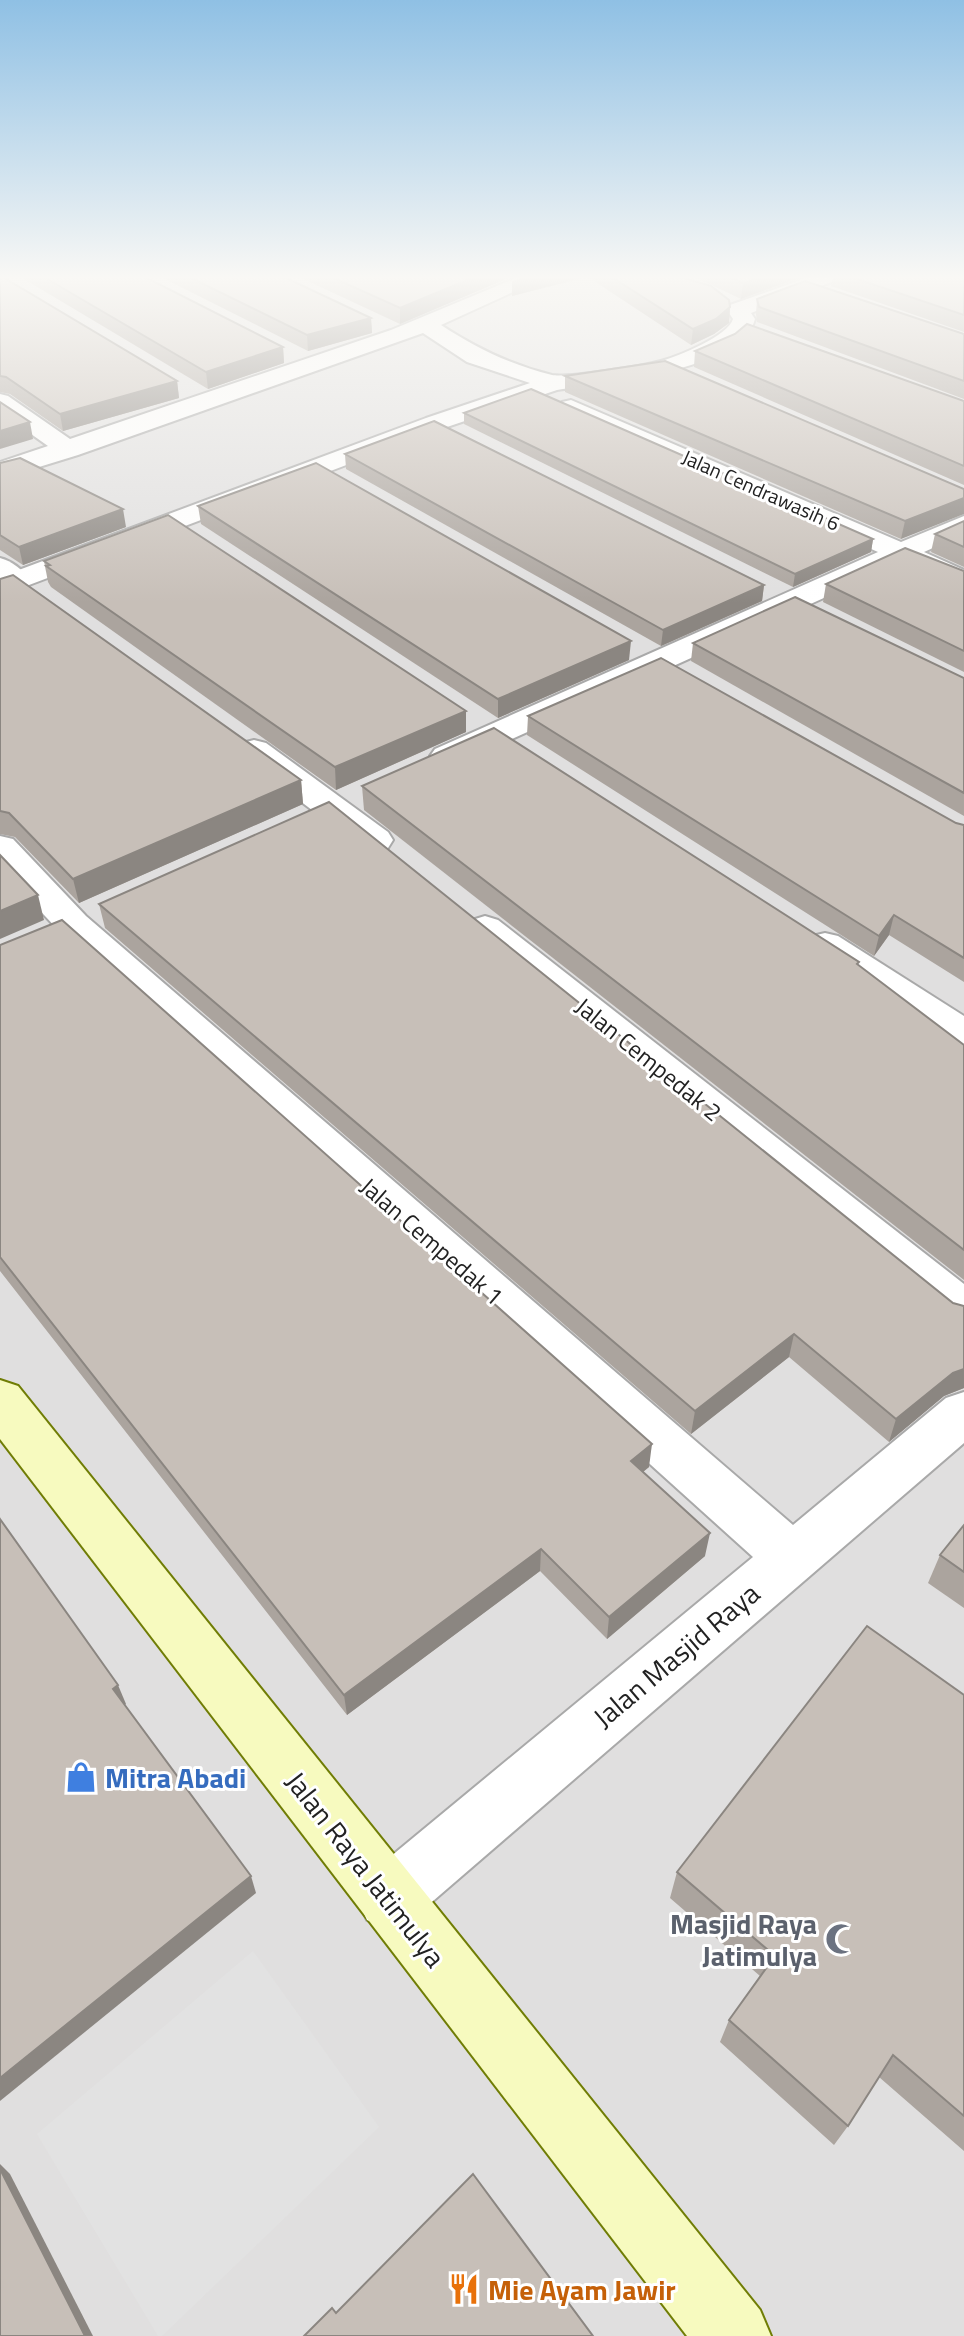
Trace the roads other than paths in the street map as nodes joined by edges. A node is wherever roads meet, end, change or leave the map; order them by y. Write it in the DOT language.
graph roads {
  1 [pos="258,385"];
  2 [pos="538,385"];
  3 [pos="555,385"];
  4 [pos="182,386"];
  5 [pos="543,387"];
  6 [pos="0,401"];
  7 [pos="208,402"];
  8 [pos="435,423"];
  9 [pos="462,437"];
  10 [pos="69,450"];
  11 [pos="321,468"];
  12 [pos="0,471"];
  13 [pos="348,483"];
  14 [pos="176,523"];
  15 [pos="964,524"];
  16 [pos="202,541"];
  17 [pos="902,552"];
  18 [pos="964,580"];
  19 [pos="15,583"];
  20 [pos="483,725"];
  21 [pos="233,734"];
  22 [pos="536,760"];
  23 [pos="415,770"];
  24 [pos="0,847"];
  25 [pos="408,866"];
  26 [pos="458,906"];
  27 [pos="790,923"];
  28 [pos="964,1035"];
  29 [pos="957,1293"];
  30 [pos="0,1401"];
  31 [pos="964,1413"];
  32 [pos="792,1558"];
  33 [pos="389,1898"];
  34 [pos="734,2336"];
  1 -- 7 [label="street"];
  2 -- 5 [label="street, Jalan Cendrawasih 6"];
  3 -- 5 [label="street"];
  4 -- 7 [label="street"];
  5 -- 8 [label="street"];
  5 -- 17 [label="street, Jalan Cendrawasih 6"];
  6 -- 10 [label="street"];
  7 -- 10 [label="street"];
  8 -- 9 [label="street"];
  8 -- 11 [label="street"];
  10 -- 12 [label="street"];
  11 -- 13 [label="street"];
  11 -- 14 [label="street"];
  14 -- 16 [label="street"];
  14 -- 19 [label="street"];
  15 -- 17 [label="street"];
  17 -- 18 [label="street, Jalan Cendrawasih 6"];
  17 -- 20 [label="street"];
  20 -- 22 [label="street"];
  20 -- 23 [label="street"];
  21 -- 25 [label="street"];
  24 -- 32 [label="street, Jalan Cempedak 1"];
  26 -- 29 [label="street, Jalan Cempedak 2"];
  27 -- 28 [label="street"];
  30 -- 33 [label="main road, Jalan Raya Jatimulya"];
  31 -- 32 [label="street, Jalan Masjid Raya"];
  32 -- 33 [label="street, Jalan Masjid Raya"];
  33 -- 34 [label="main road, Jalan Raya Jatimulya"];
}
